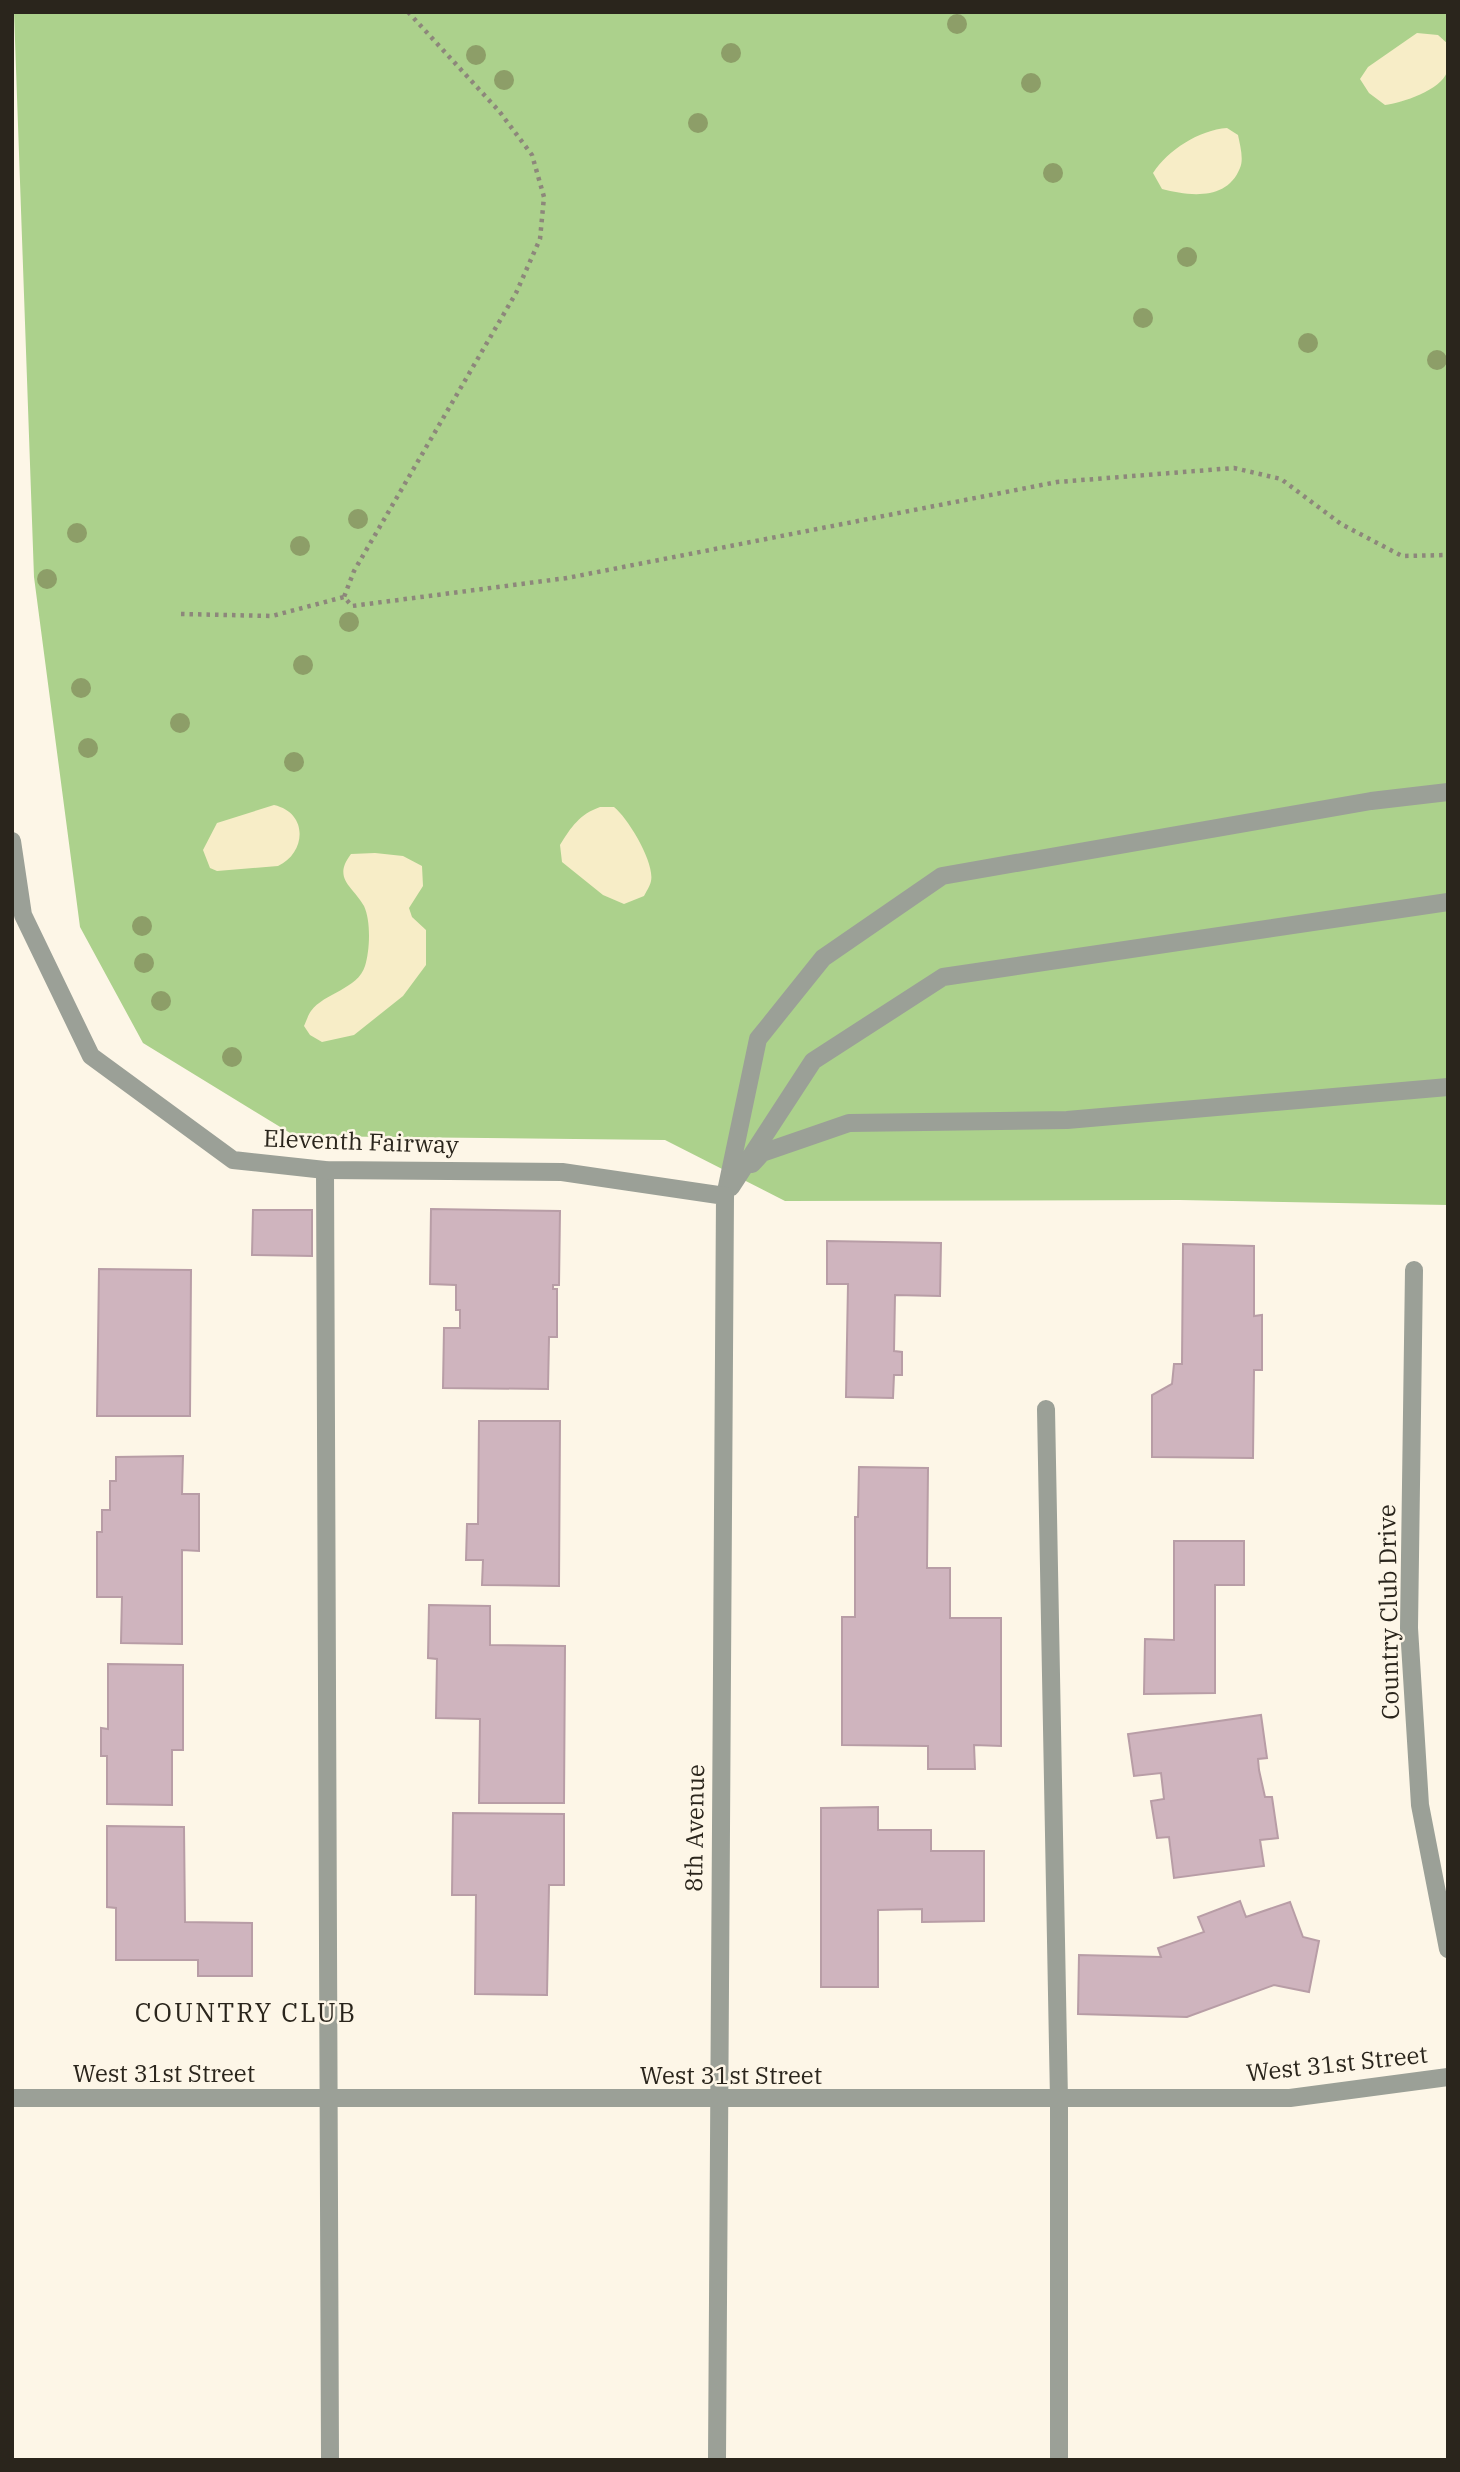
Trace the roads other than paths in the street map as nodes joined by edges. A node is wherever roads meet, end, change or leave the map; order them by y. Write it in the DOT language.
graph roads {
  1 [pos="1448,792"];
  2 [pos="12,841"];
  3 [pos="1448,902"];
  4 [pos="1448,1087"];
  5 [pos="326,1170"];
  6 [pos="725,1196"];
  7 [pos="1414,1270"];
  8 [pos="1046,1409"];
  9 [pos="1448,1949"];
  10 [pos="1448,2077"];
  11 [pos="12,2098"];
  12 [pos="330,2099"];
  13 [pos="1059,2100"];
  14 [pos="717,2101"];
  15 [pos="330,2460"];
  16 [pos="717,2460"];
  17 [pos="1059,2460"];
  1 -- 6 [label="street, 8th Avenue"];
  2 -- 5 [label="street, Eleventh Fairway"];
  3 -- 6 [label="street"];
  4 -- 6 [label="street"];
  5 -- 6 [label="street, Eleventh Fairway"];
  5 -- 12 [label="street"];
  6 -- 14 [label="street, 8th Avenue"];
  7 -- 9 [label="street, Country Club Drive"];
  8 -- 13 [label="street"];
  10 -- 13 [label="street, West 31st Street"];
  11 -- 12 [label="street, West 31st Street"];
  12 -- 14 [label="street, West 31st Street"];
  12 -- 15 [label="street"];
  13 -- 14 [label="street, West 31st Street"];
  13 -- 17 [label="street"];
  14 -- 16 [label="street, 8th Avenue"];
}
